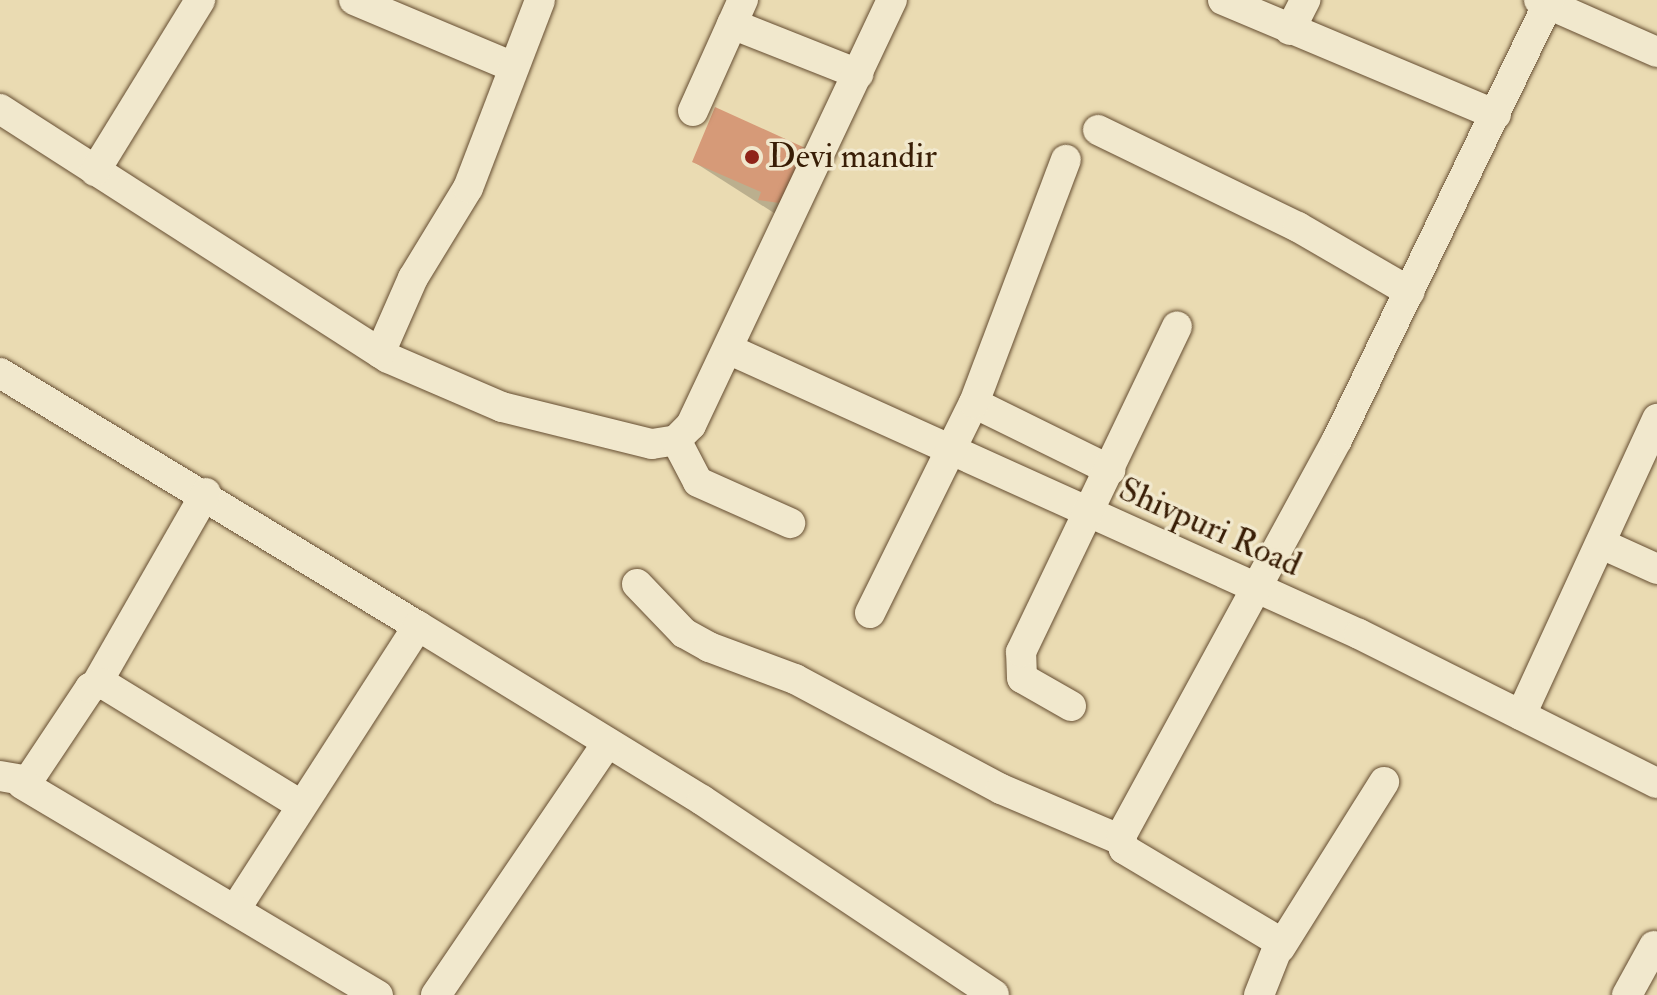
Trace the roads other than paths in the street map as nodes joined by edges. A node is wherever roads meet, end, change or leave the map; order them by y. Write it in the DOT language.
graph roads {
  1 [pos="200,0"];
  2 [pos="354,0"];
  3 [pos="540,0"];
  4 [pos="892,0"];
  5 [pos="1223,0"];
  6 [pos="1305,0"];
  7 [pos="1545,1"];
  8 [pos="737,12"];
  9 [pos="1290,30"];
  10 [pos="1657,52"];
  11 [pos="513,67"];
  12 [pos="858,74"];
  13 [pos="0,109"];
  14 [pos="693,111"];
  15 [pos="1496,115"];
  16 [pos="1098,130"];
  17 [pos="1066,160"];
  18 [pos="95,171"];
  19 [pos="1410,292"];
  20 [pos="1177,327"];
  21 [pos="728,349"];
  22 [pos="380,353"];
  23 [pos="0,373"];
  24 [pos="974,403"];
  25 [pos="1657,419"];
  26 [pos="676,440"];
  27 [pos="951,452"];
  28 [pos="1110,470"];
  29 [pos="206,493"];
  30 [pos="1089,514"];
  31 [pos="790,523"];
  32 [pos="1604,545"];
  33 [pos="1657,569"];
  34 [pos="637,584"];
  35 [pos="1259,590"];
  36 [pos="870,613"];
  37 [pos="418,626"];
  38 [pos="97,683"];
  39 [pos="1071,706"];
  40 [pos="1521,715"];
  41 [pos="607,743"];
  42 [pos="11,780"];
  43 [pos="1384,782"];
  44 [pos="1657,783"];
  45 [pos="298,803"];
  46 [pos="1121,840"];
  47 [pos="235,910"];
  48 [pos="1654,946"];
  49 [pos="1280,948"];
  50 [pos="378,995"];
  51 [pos="436,995"];
  52 [pos="994,995"];
  53 [pos="1259,995"];
  54 [pos="1627,995"];
  1 -- 18 [label="street"];
  2 -- 11 [label="street"];
  3 -- 11 [label="street"];
  4 -- 12 [label="street"];
  5 -- 9 [label="street"];
  6 -- 9 [label="street"];
  7 -- 10 [label="street"];
  7 -- 15 [label="street"];
  8 -- 12 [label="street"];
  8 -- 14 [label="street"];
  9 -- 15 [label="street"];
  11 -- 22 [label="street"];
  12 -- 21 [label="street"];
  13 -- 18 [label="street"];
  15 -- 19 [label="street"];
  16 -- 19 [label="street"];
  17 -- 24 [label="street"];
  18 -- 22 [label="street"];
  19 -- 35 [label="street"];
  20 -- 28 [label="street"];
  21 -- 26 [label="street"];
  21 -- 27 [label="street, Shivpuri Road"];
  22 -- 26 [label="street"];
  23 -- 29 [label="street"];
  24 -- 27 [label="street"];
  24 -- 28 [label="street"];
  25 -- 32 [label="street"];
  26 -- 31 [label="street"];
  27 -- 30 [label="street, Shivpuri Road"];
  27 -- 36 [label="street"];
  28 -- 30 [label="street"];
  29 -- 37 [label="street"];
  29 -- 38 [label="street"];
  30 -- 35 [label="street, Shivpuri Road"];
  30 -- 39 [label="street"];
  32 -- 33 [label="street"];
  32 -- 40 [label="street"];
  34 -- 46 [label="street"];
  35 -- 40 [label="street, Shivpuri Road"];
  35 -- 46 [label="street"];
  37 -- 41 [label="street"];
  37 -- 45 [label="street"];
  38 -- 42 [label="street"];
  38 -- 45 [label="street"];
  40 -- 44 [label="street, Shivpuri Road"];
  41 -- 51 [label="street"];
  41 -- 52 [label="street"];
  42 -- 47 [label="street"];
  43 -- 49 [label="street"];
  45 -- 47 [label="street"];
  46 -- 49 [label="street"];
  47 -- 50 [label="street"];
  48 -- 54 [label="street"];
  49 -- 53 [label="street"];
}
